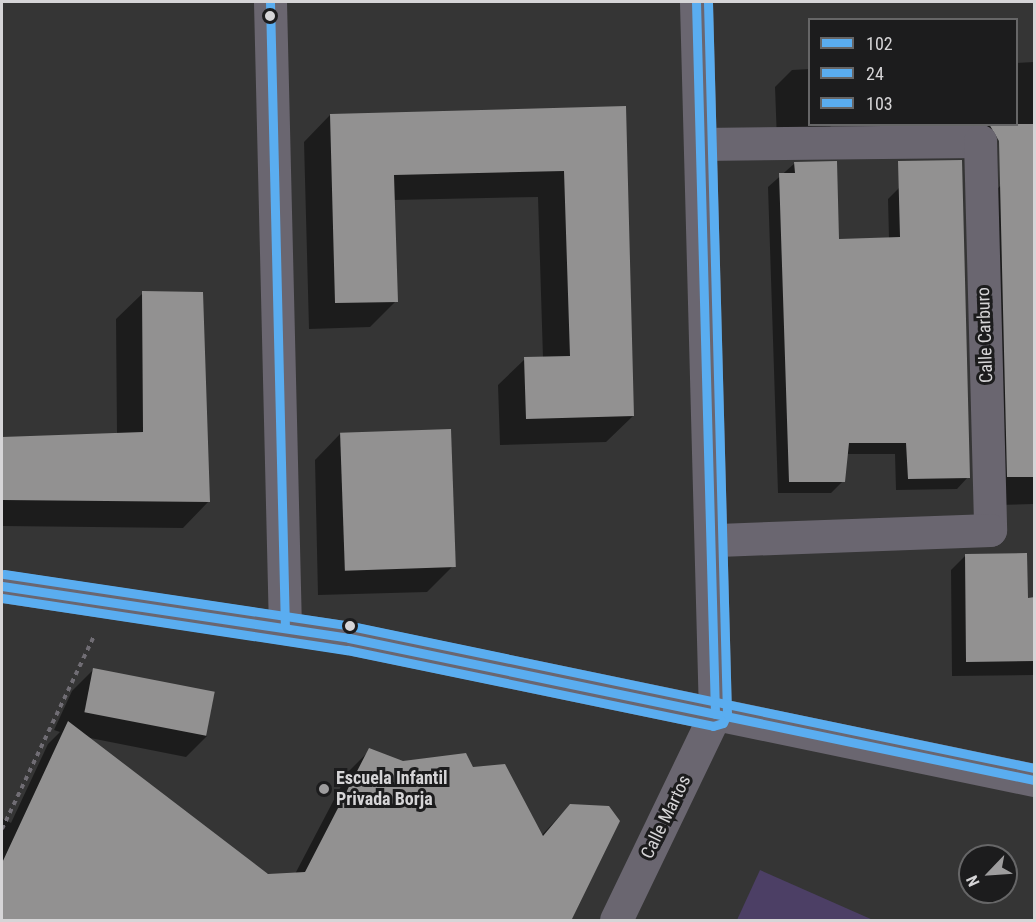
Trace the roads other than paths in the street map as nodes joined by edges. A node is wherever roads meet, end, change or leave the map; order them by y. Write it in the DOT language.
graph roads {
  1 [pos="270,2"];
  2 [pos="696,2"];
  3 [pos="700,144"];
  4 [pos="711,540"];
  5 [pos="2,585"];
  6 [pos="285,627"];
  7 [pos="715,714"];
  8 [pos="1035,780"];
  9 [pos="616,921"];
  1 -- 6 [label="street"];
  2 -- 3 [label="street"];
  3 -- 4 [label="street"];
  3 -- 4 [label="street, Calle Carburo"];
  4 -- 7 [label="street"];
  5 -- 6 [label="street"];
  6 -- 7 [label="street"];
  7 -- 8 [label="street"];
  7 -- 9 [label="street, Calle Martos"];
}
